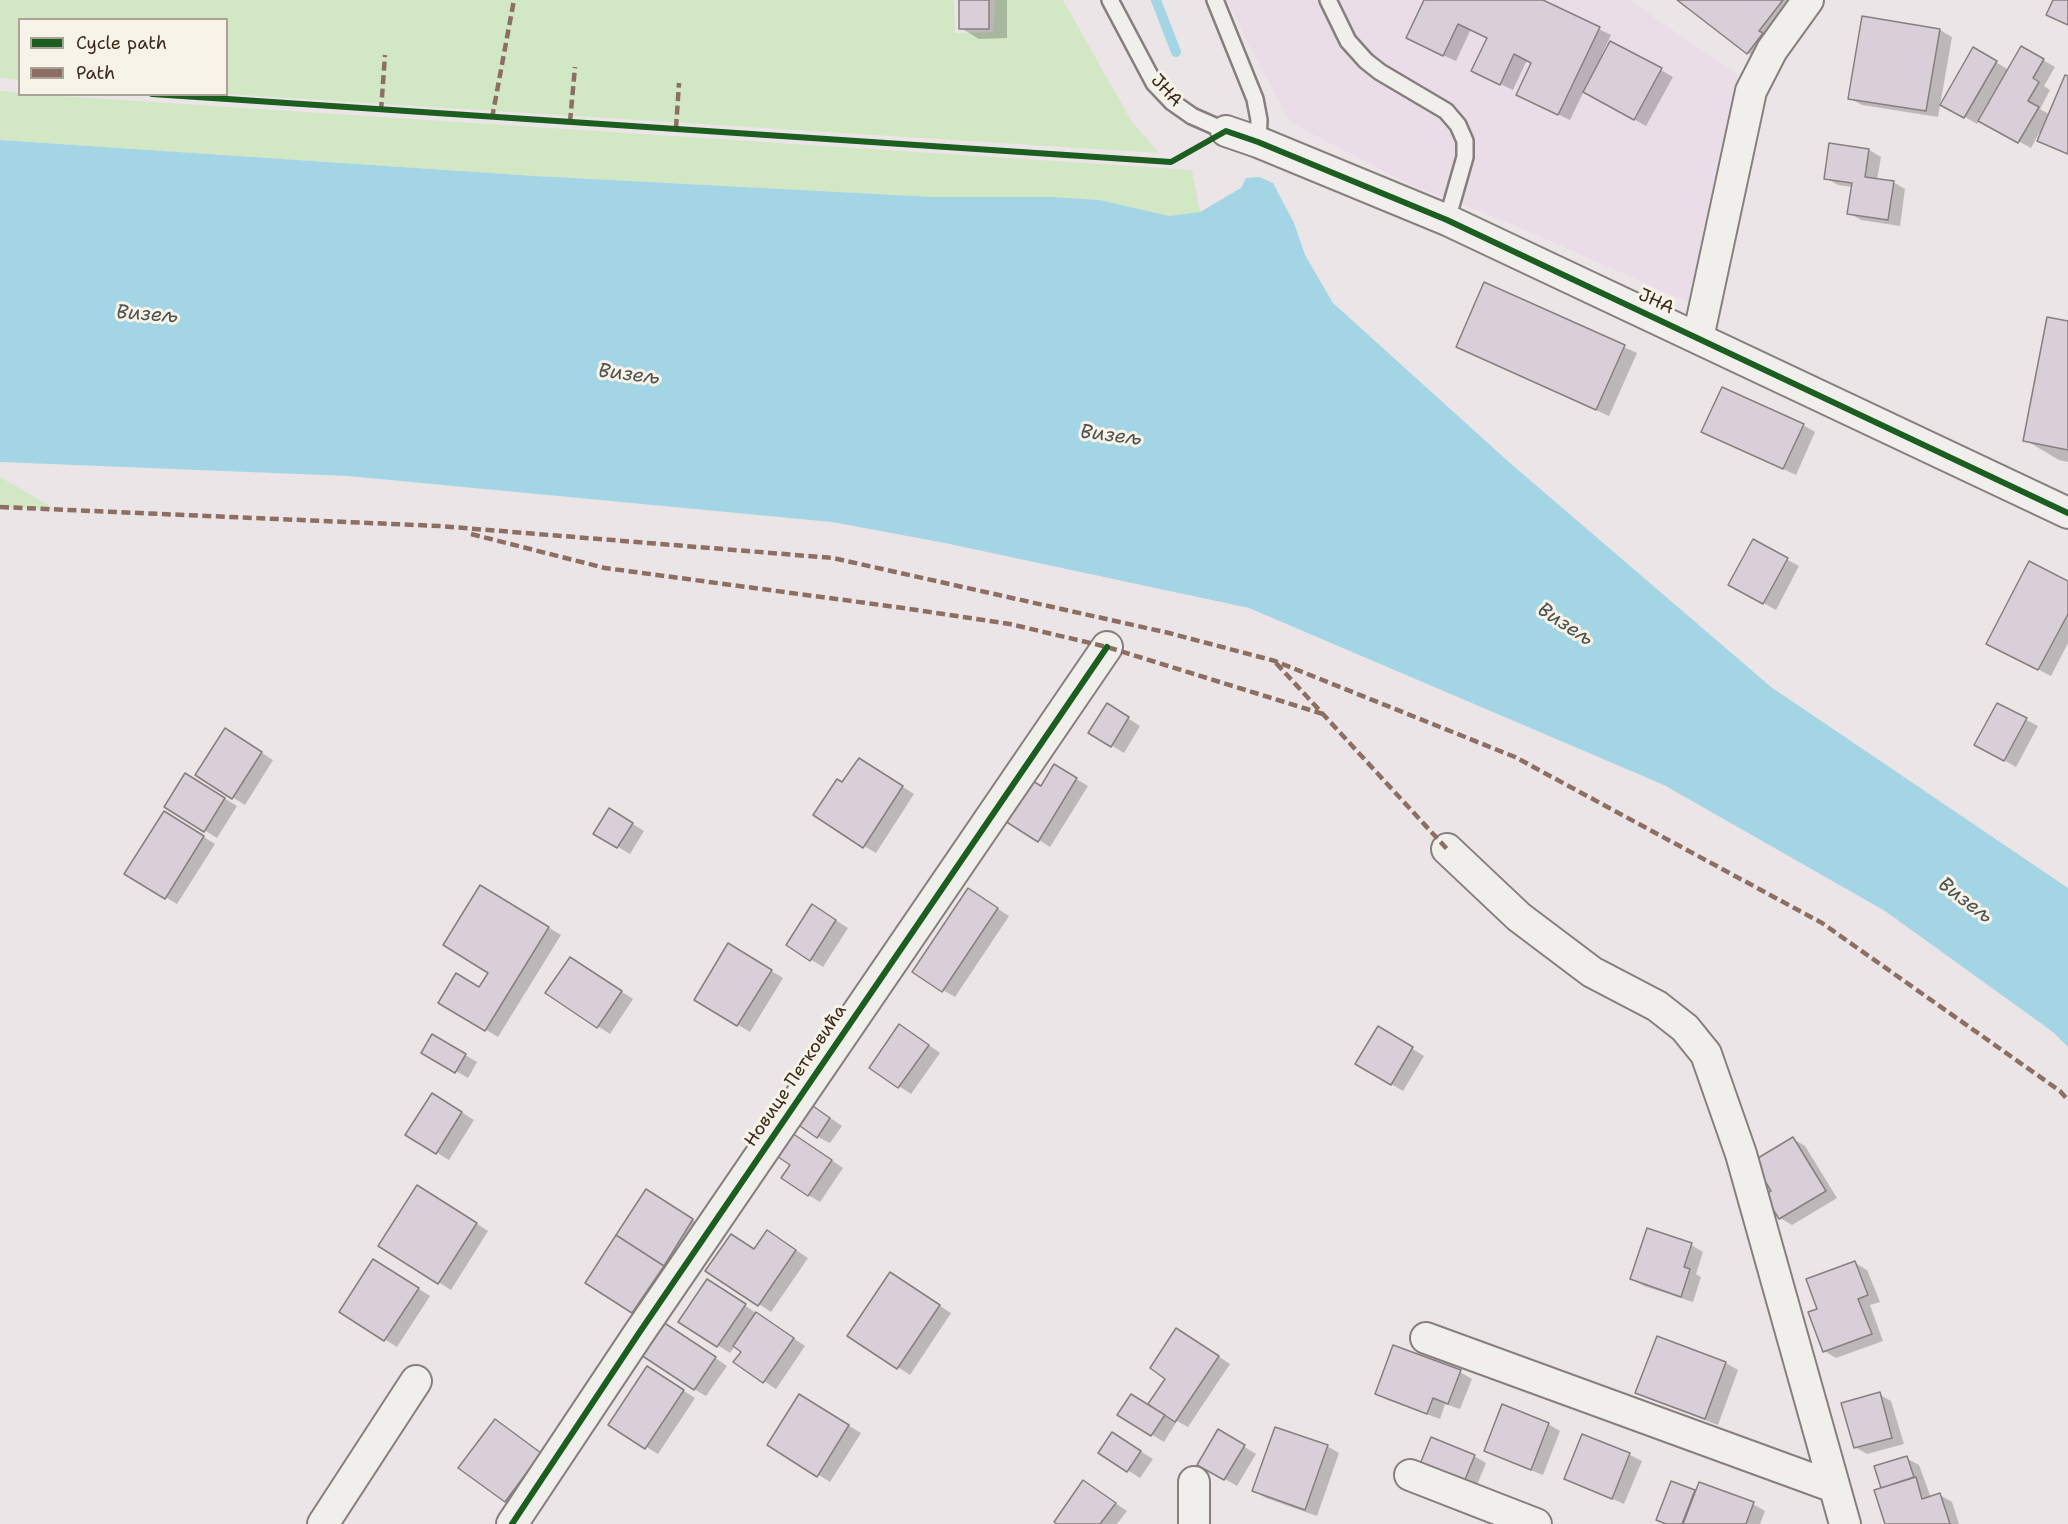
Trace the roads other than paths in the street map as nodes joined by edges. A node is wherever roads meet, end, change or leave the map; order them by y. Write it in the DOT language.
graph roads {
  1 [pos="1110,0"];
  2 [pos="1215,0"];
  3 [pos="1328,0"];
  4 [pos="1808,0"];
  5 [pos="1226,131"];
  6 [pos="1258,142"];
  7 [pos="1447,220"];
  8 [pos="1698,338"];
  9 [pos="2068,513"];
  10 [pos="1107,647"];
  11 [pos="1447,849"];
  12 [pos="1426,1338"];
  13 [pos="416,1381"];
  14 [pos="1410,1475"];
  15 [pos="1194,1482"];
  16 [pos="1834,1487"];
  17 [pos="323,1524"];
  18 [pos="512,1524"];
  19 [pos="1194,1524"];
  20 [pos="1536,1524"];
  21 [pos="1845,1524"];
  1 -- 5 [label="lane, ЈНА"];
  2 -- 6 [label="lane"];
  3 -- 7 [label="lane"];
  4 -- 8 [label="street"];
  5 -- 6 [label="street, ЈНА"];
  6 -- 7 [label="street, ЈНА"];
  7 -- 8 [label="street, ЈНА"];
  8 -- 9 [label="street, ЈНА"];
  10 -- 18 [label="street, Новице Петковића"];
  11 -- 16 [label="street"];
  12 -- 16 [label="street"];
  13 -- 17 [label="street"];
  14 -- 20 [label="street"];
  15 -- 19 [label="street"];
  16 -- 21 [label="street"];
}
